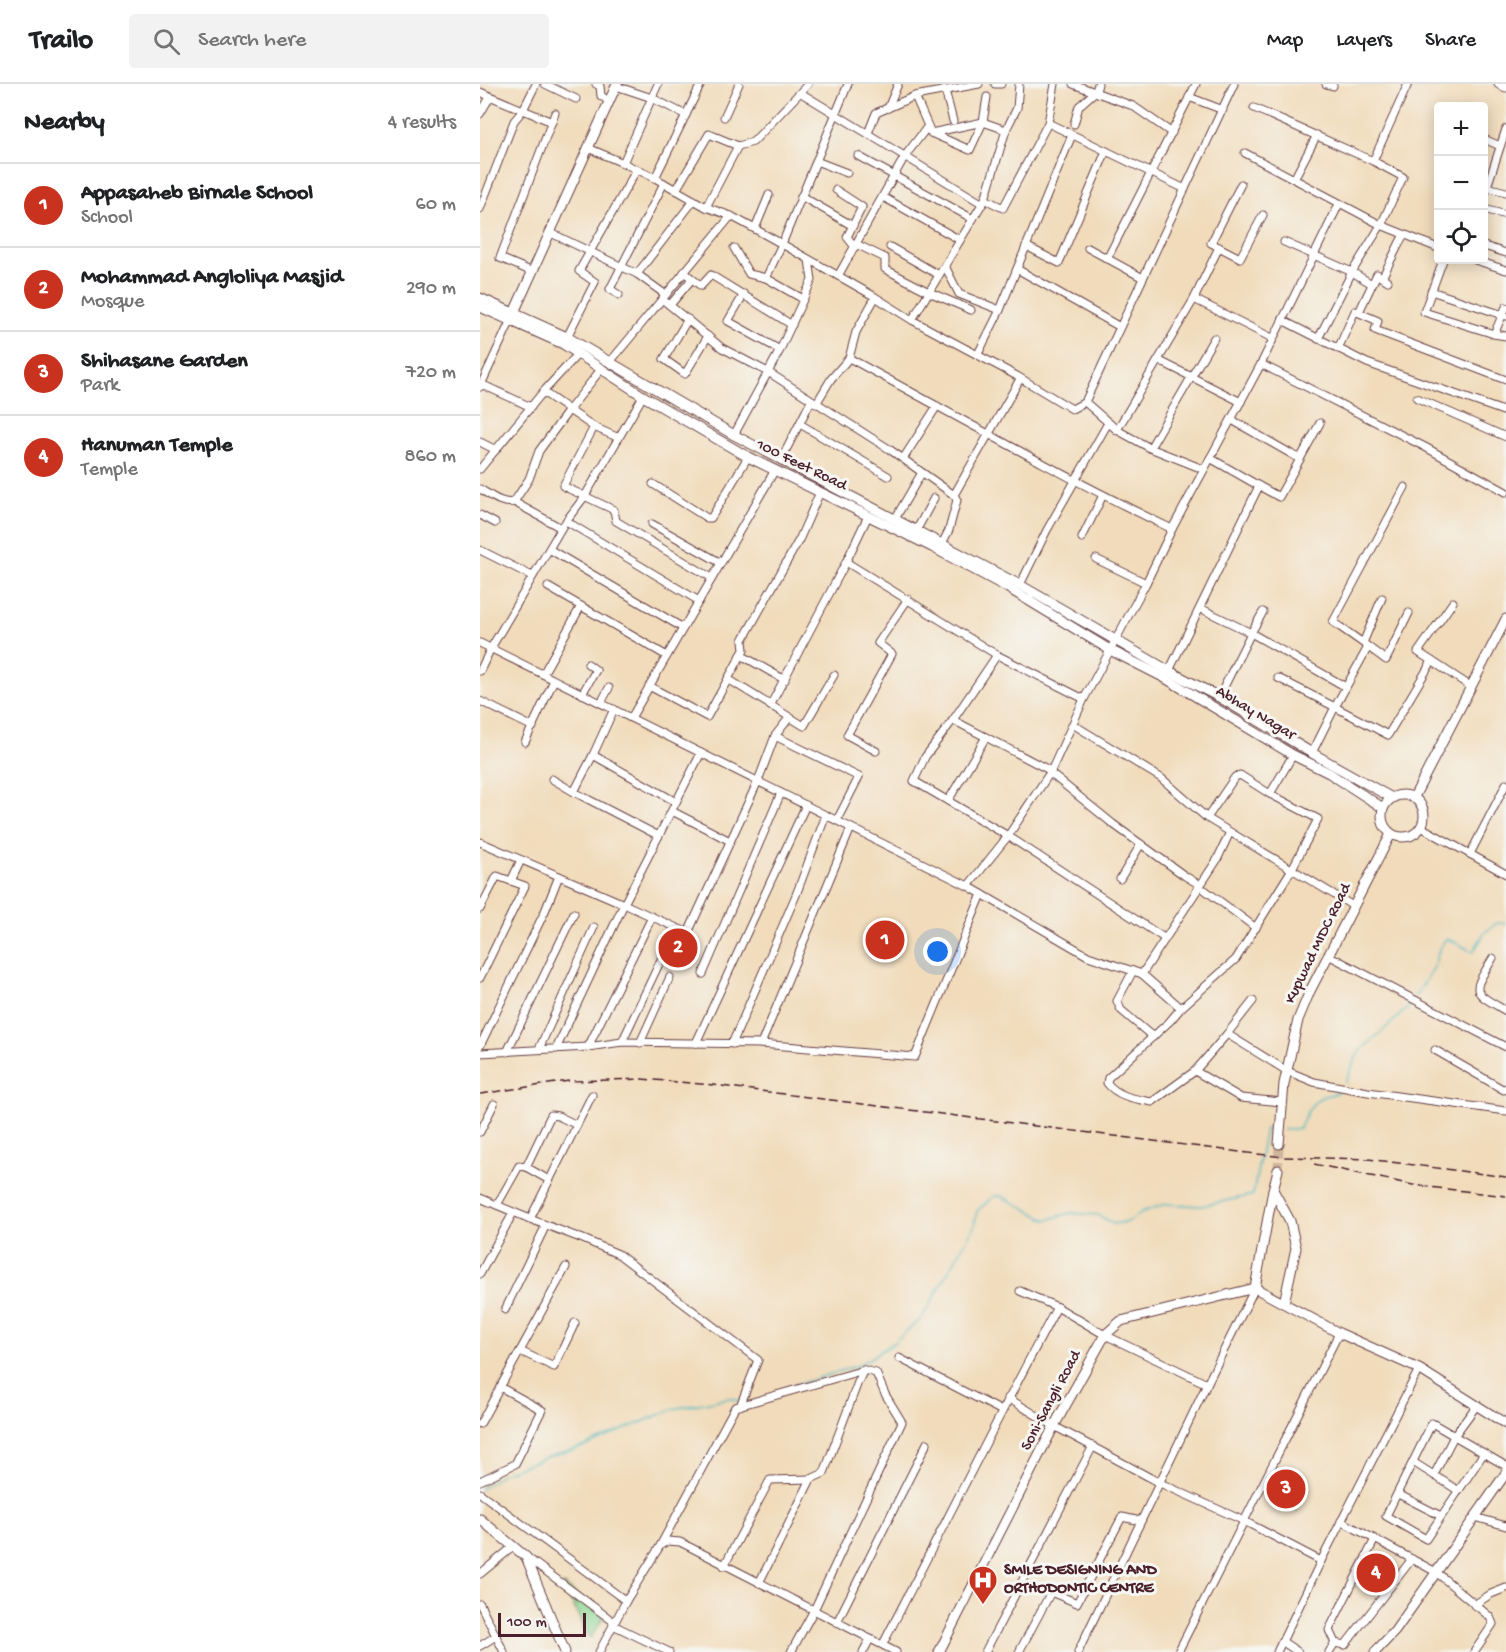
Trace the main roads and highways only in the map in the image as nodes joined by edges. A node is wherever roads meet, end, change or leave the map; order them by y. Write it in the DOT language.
graph roads {
  1 [pos="616,85"];
  2 [pos="480,298"];
  3 [pos="480,308"];
  4 [pos="512,318"];
  5 [pos="606,365"];
  6 [pos="1506,619"];
  7 [pos="1110,650"];
  8 [pos="1414,797"];
  9 [pos="1392,798"];
  10 [pos="1383,808"];
  11 [pos="1391,834"];
  12 [pos="1279,1144"];
  13 [pos="1278,1170"];
  14 [pos="1273,1190"];
  15 [pos="1255,1288"];
  16 [pos="1284,1303"];
  17 [pos="1506,1424"];
  18 [pos="1506,1473"];
  19 [pos="480,1519"];
  20 [pos="565,1652"];
  21 [pos="939,1652"];
  22 [pos="1375,1652"];
  1 -- 4 [label="main road"];
  2 -- 4 [label="main road"];
  3 -- 4 [label="main road, 100 Feet Road"];
  4 -- 5 [label="main road, 100 Feet Road"];
  4 -- 5 [label="main road"];
  5 -- 7 [label="main road, 100 Feet Road"];
  5 -- 9 [label="main road"];
  6 -- 8 [label="main road"];
  7 -- 10 [label="main road, Abhay Nagar"];
  8 -- 9 [label="main road"];
  8 -- 11 [label="main road"];
  9 -- 10 [label="main road"];
  10 -- 11 [label="main road"];
  11 -- 12 [label="main road, Kupwad MIDC Road"];
  13 -- 14 [label="main road"];
  14 -- 15 [label="main road"];
  14 -- 16 [label="main road"];
  15 -- 16 [label="main road"];
  15 -- 21 [label="main road, Soni-Sangli Road"];
  16 -- 17 [label="main road"];
  18 -- 22 [label="main road"];
  19 -- 20 [label="main road"];
}
